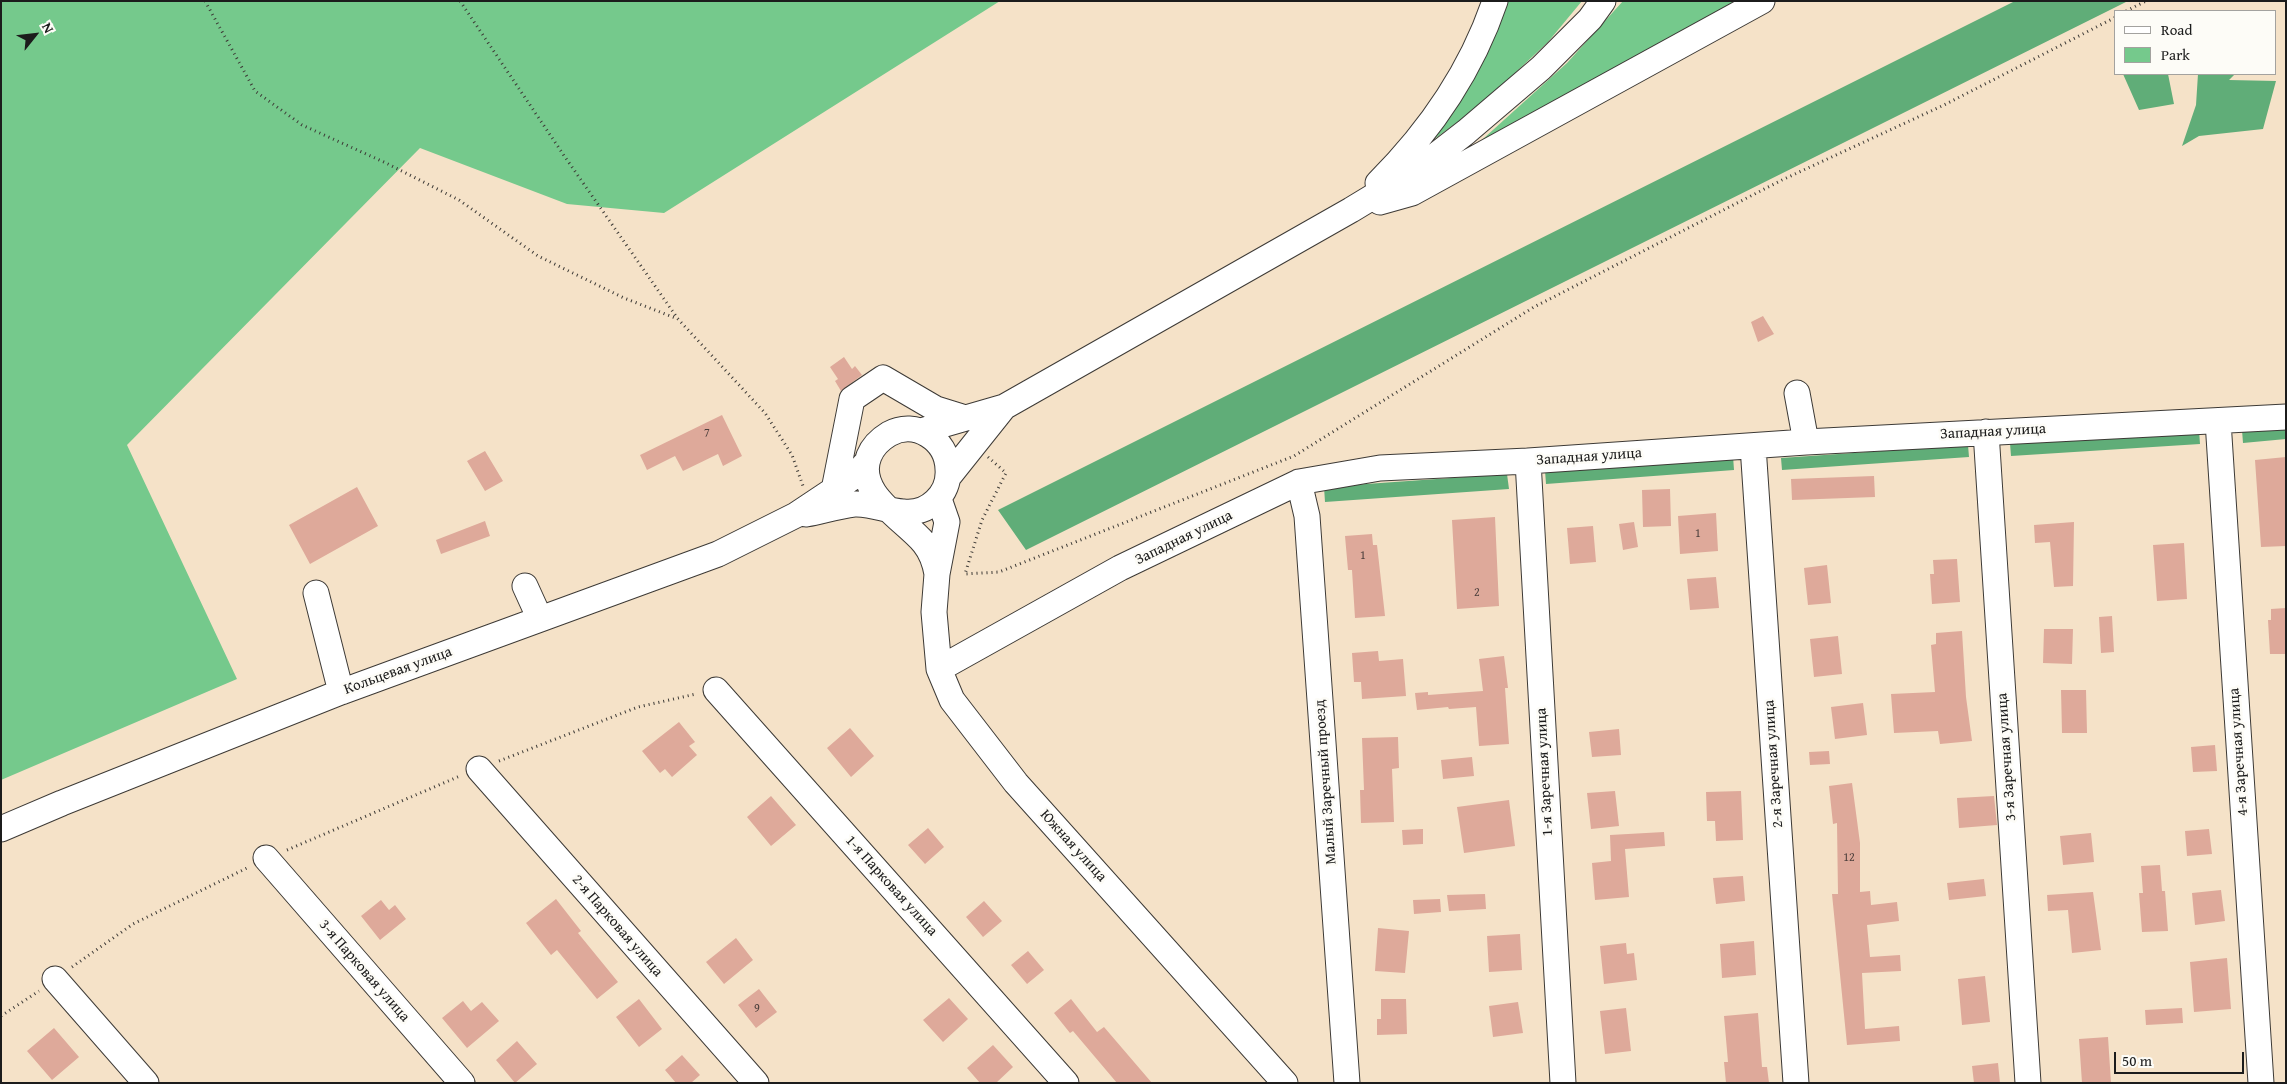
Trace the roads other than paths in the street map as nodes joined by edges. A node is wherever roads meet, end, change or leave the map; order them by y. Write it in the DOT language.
graph roads {
  1 [pos="1495,1"];
  2 [pos="1603,1"];
  3 [pos="1762,1"];
  4 [pos="1352,210"];
  5 [pos="1797,393"];
  6 [pos="1004,407"];
  7 [pos="2286,417"];
  8 [pos="965,418"];
  9 [pos="2218,421"];
  10 [pos="920,431"];
  11 [pos="1986,432"];
  12 [pos="1806,442"];
  13 [pos="1753,446"];
  14 [pos="1528,461"];
  15 [pos="867,462"];
  16 [pos="949,476"];
  17 [pos="1299,482"];
  18 [pos="834,490"];
  19 [pos="939,499"];
  20 [pos="889,508"];
  21 [pos="796,516"];
  22 [pos="937,574"];
  23 [pos="525,586"];
  24 [pos="316,593"];
  25 [pos="540,619"];
  26 [pos="939,669"];
  27 [pos="716,690"];
  28 [pos="341,692"];
  29 [pos="479,769"];
  30 [pos="1,829"];
  31 [pos="266,858"];
  32 [pos="55,979"];
  33 [pos="146,1083"];
  34 [pos="462,1083"];
  35 [pos="756,1083"];
  36 [pos="1066,1083"];
  37 [pos="1285,1083"];
  38 [pos="1347,1083"];
  39 [pos="1563,1083"];
  40 [pos="1796,1083"];
  41 [pos="2028,1083"];
  42 [pos="2261,1083"];
  1 -- 4 [label="street"];
  2 -- 4 [label="street"];
  3 -- 4 [label="street"];
  4 -- 6 [label="street"];
  5 -- 12 [label="street"];
  6 -- 8 [label="street"];
  6 -- 16 [label="street"];
  7 -- 9 [label="street, Западная улица"];
  8 -- 10 [label="street"];
  8 -- 18 [label="street"];
  9 -- 11 [label="street, Западная улица"];
  9 -- 42 [label="street, 4-я Заречная улица"];
  10 -- 15 [label="street"];
  10 -- 16 [label="street"];
  11 -- 12 [label="street, Западная улица"];
  11 -- 41 [label="street, 3-я Заречная улица"];
  12 -- 13 [label="street, Западная улица"];
  13 -- 14 [label="street, Западная улица"];
  13 -- 40 [label="street, 2-я Заречная улица"];
  14 -- 17 [label="street, Западная улица"];
  14 -- 39 [label="street, 1-я Заречная улица"];
  15 -- 18 [label="street"];
  15 -- 20 [label="street"];
  16 -- 19 [label="street"];
  17 -- 26 [label="street, Западная улица"];
  17 -- 38 [label="street, Малый Заречный проезд"];
  18 -- 21 [label="street"];
  19 -- 20 [label="street"];
  19 -- 22 [label="street, Южная улица"];
  20 -- 21 [label="street"];
  20 -- 22 [label="street"];
  21 -- 25 [label="street, Кольцевая улица"];
  22 -- 26 [label="street, Южная улица"];
  23 -- 25 [label="street"];
  24 -- 28 [label="street"];
  25 -- 28 [label="street, Кольцевая улица"];
  26 -- 37 [label="street, Южная улица"];
  27 -- 36 [label="street, 1-я Парковая улица"];
  28 -- 30 [label="street, Кольцевая улица"];
  29 -- 35 [label="street, 2-я Парковая улица"];
  31 -- 34 [label="street, 3-я Парковая улица"];
  32 -- 33 [label="street"];
}
